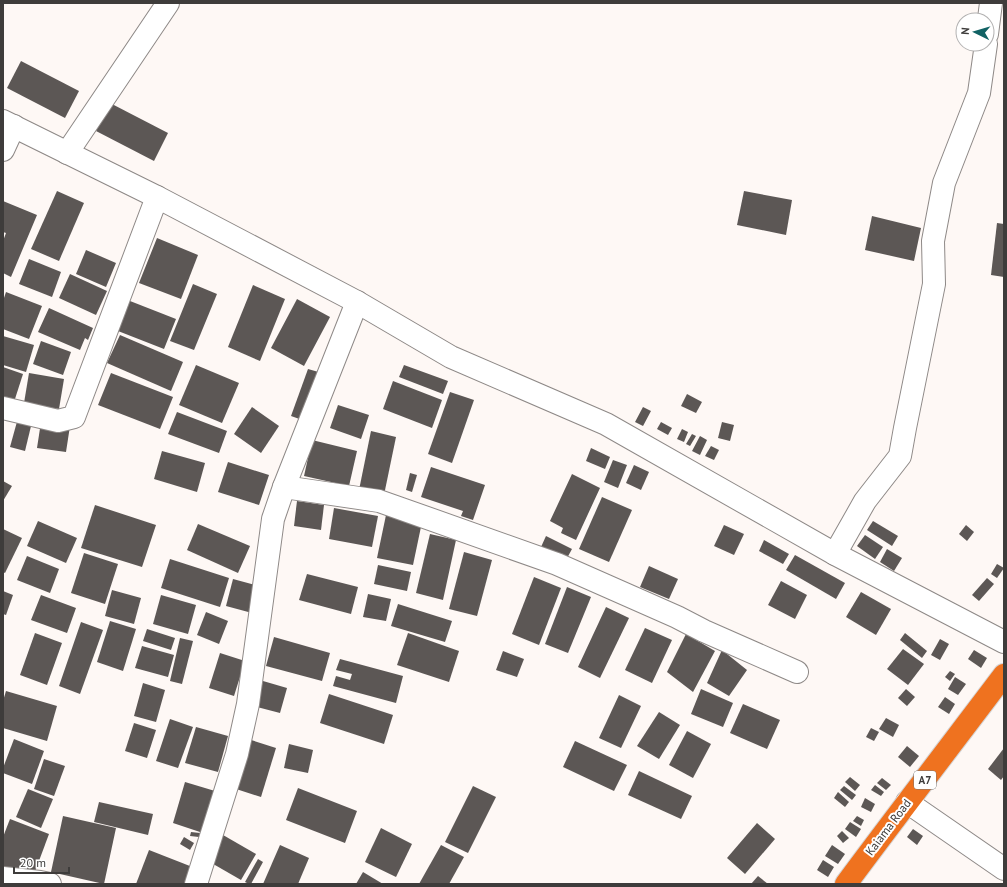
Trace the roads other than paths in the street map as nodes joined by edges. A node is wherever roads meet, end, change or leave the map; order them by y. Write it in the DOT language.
graph roads {
  1 [pos="168,3"];
  2 [pos="985,52"];
  3 [pos="8,124"];
  4 [pos="3,150"];
  5 [pos="67,153"];
  6 [pos="157,197"];
  7 [pos="357,302"];
  8 [pos="3,408"];
  9 [pos="284,487"];
  10 [pos="835,554"];
  11 [pos="1004,642"];
  12 [pos="798,672"];
  13 [pos="1004,675"];
  14 [pos="906,802"];
  15 [pos="1004,869"];
  16 [pos="3,878"];
  17 [pos="50,884"];
  18 [pos="196,884"];
  19 [pos="846,884"];
  1 -- 5 [label="street"];
  2 -- 10 [label="street"];
  3 -- 4 [label="street"];
  3 -- 5 [label="street"];
  5 -- 6 [label="street"];
  6 -- 7 [label="street"];
  6 -- 8 [label="street"];
  7 -- 9 [label="street"];
  7 -- 10 [label="street"];
  9 -- 12 [label="street"];
  9 -- 18 [label="street"];
  10 -- 11 [label="street"];
  13 -- 14 [label="highway, Kaiama Road / A7"];
  14 -- 15 [label="street"];
  14 -- 19 [label="highway, Kaiama Road / A7"];
  16 -- 17 [label="street"];
}
